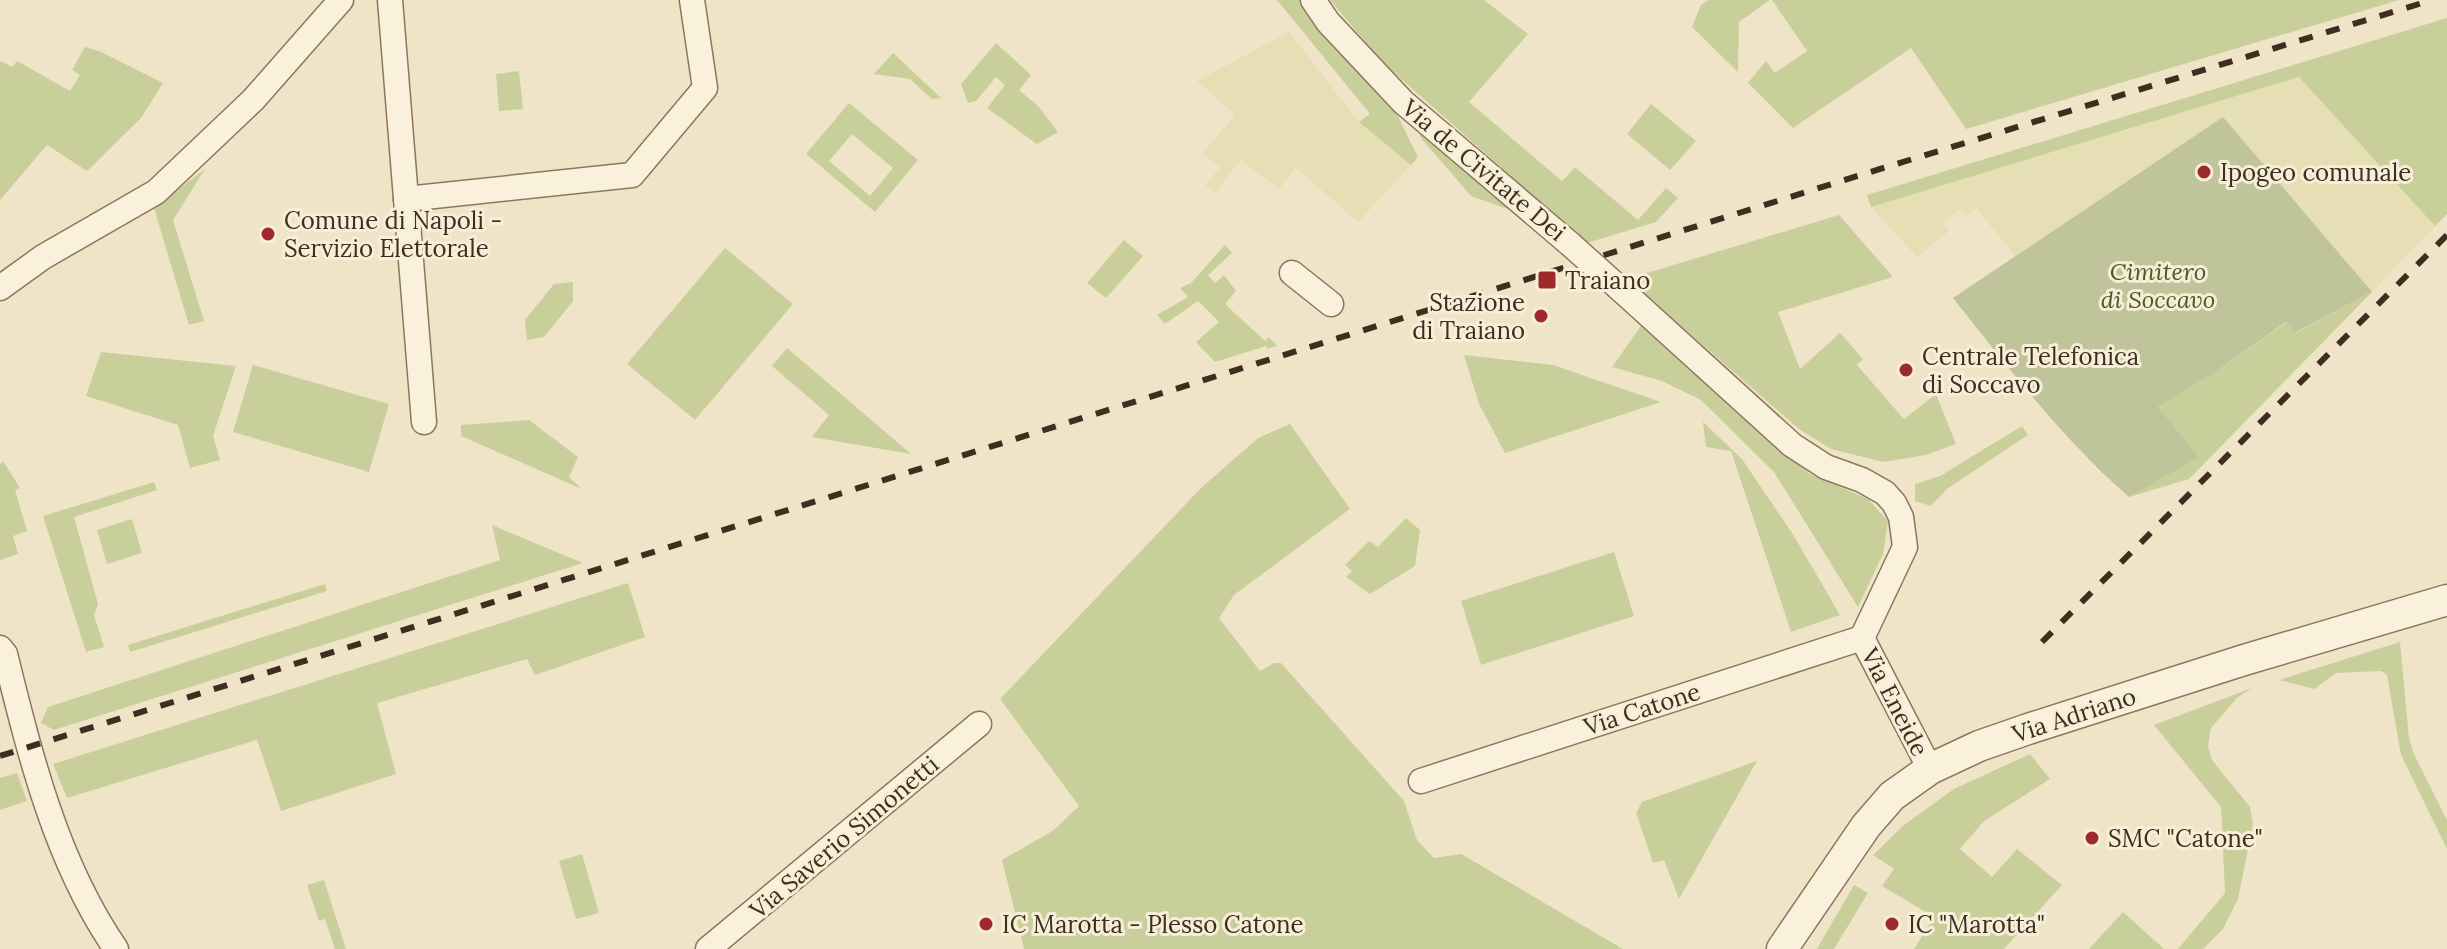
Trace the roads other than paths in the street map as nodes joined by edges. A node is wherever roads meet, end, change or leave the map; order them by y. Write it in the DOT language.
graph roads {
  1 [pos="341,0"];
  2 [pos="390,0"];
  3 [pos="692,0"];
  4 [pos="1313,0"];
  5 [pos="406,199"];
  6 [pos="1292,273"];
  7 [pos="0,288"];
  8 [pos="1331,304"];
  9 [pos="424,422"];
  10 [pos="1905,547"];
  11 [pos="2447,600"];
  12 [pos="1862,638"];
  13 [pos="0,648"];
  14 [pos="979,724"];
  15 [pos="1930,769"];
  16 [pos="1421,781"];
  17 [pos="116,949"];
  18 [pos="708,949"];
  19 [pos="1782,949"];
  1 -- 7 [label="street"];
  2 -- 5 [label="street"];
  3 -- 5 [label="street"];
  4 -- 10 [label="street, Via de Civitate Dei, bridge"];
  5 -- 9 [label="street"];
  6 -- 8 [label="street"];
  10 -- 12 [label="street, Via Eneide"];
  11 -- 15 [label="street, Via Adriano"];
  12 -- 15 [label="street, Via Eneide"];
  12 -- 16 [label="street, Via Catone"];
  13 -- 17 [label="street"];
  14 -- 18 [label="street, Via Saverio Simonetti"];
  15 -- 19 [label="street, Via Adriano"];
}
